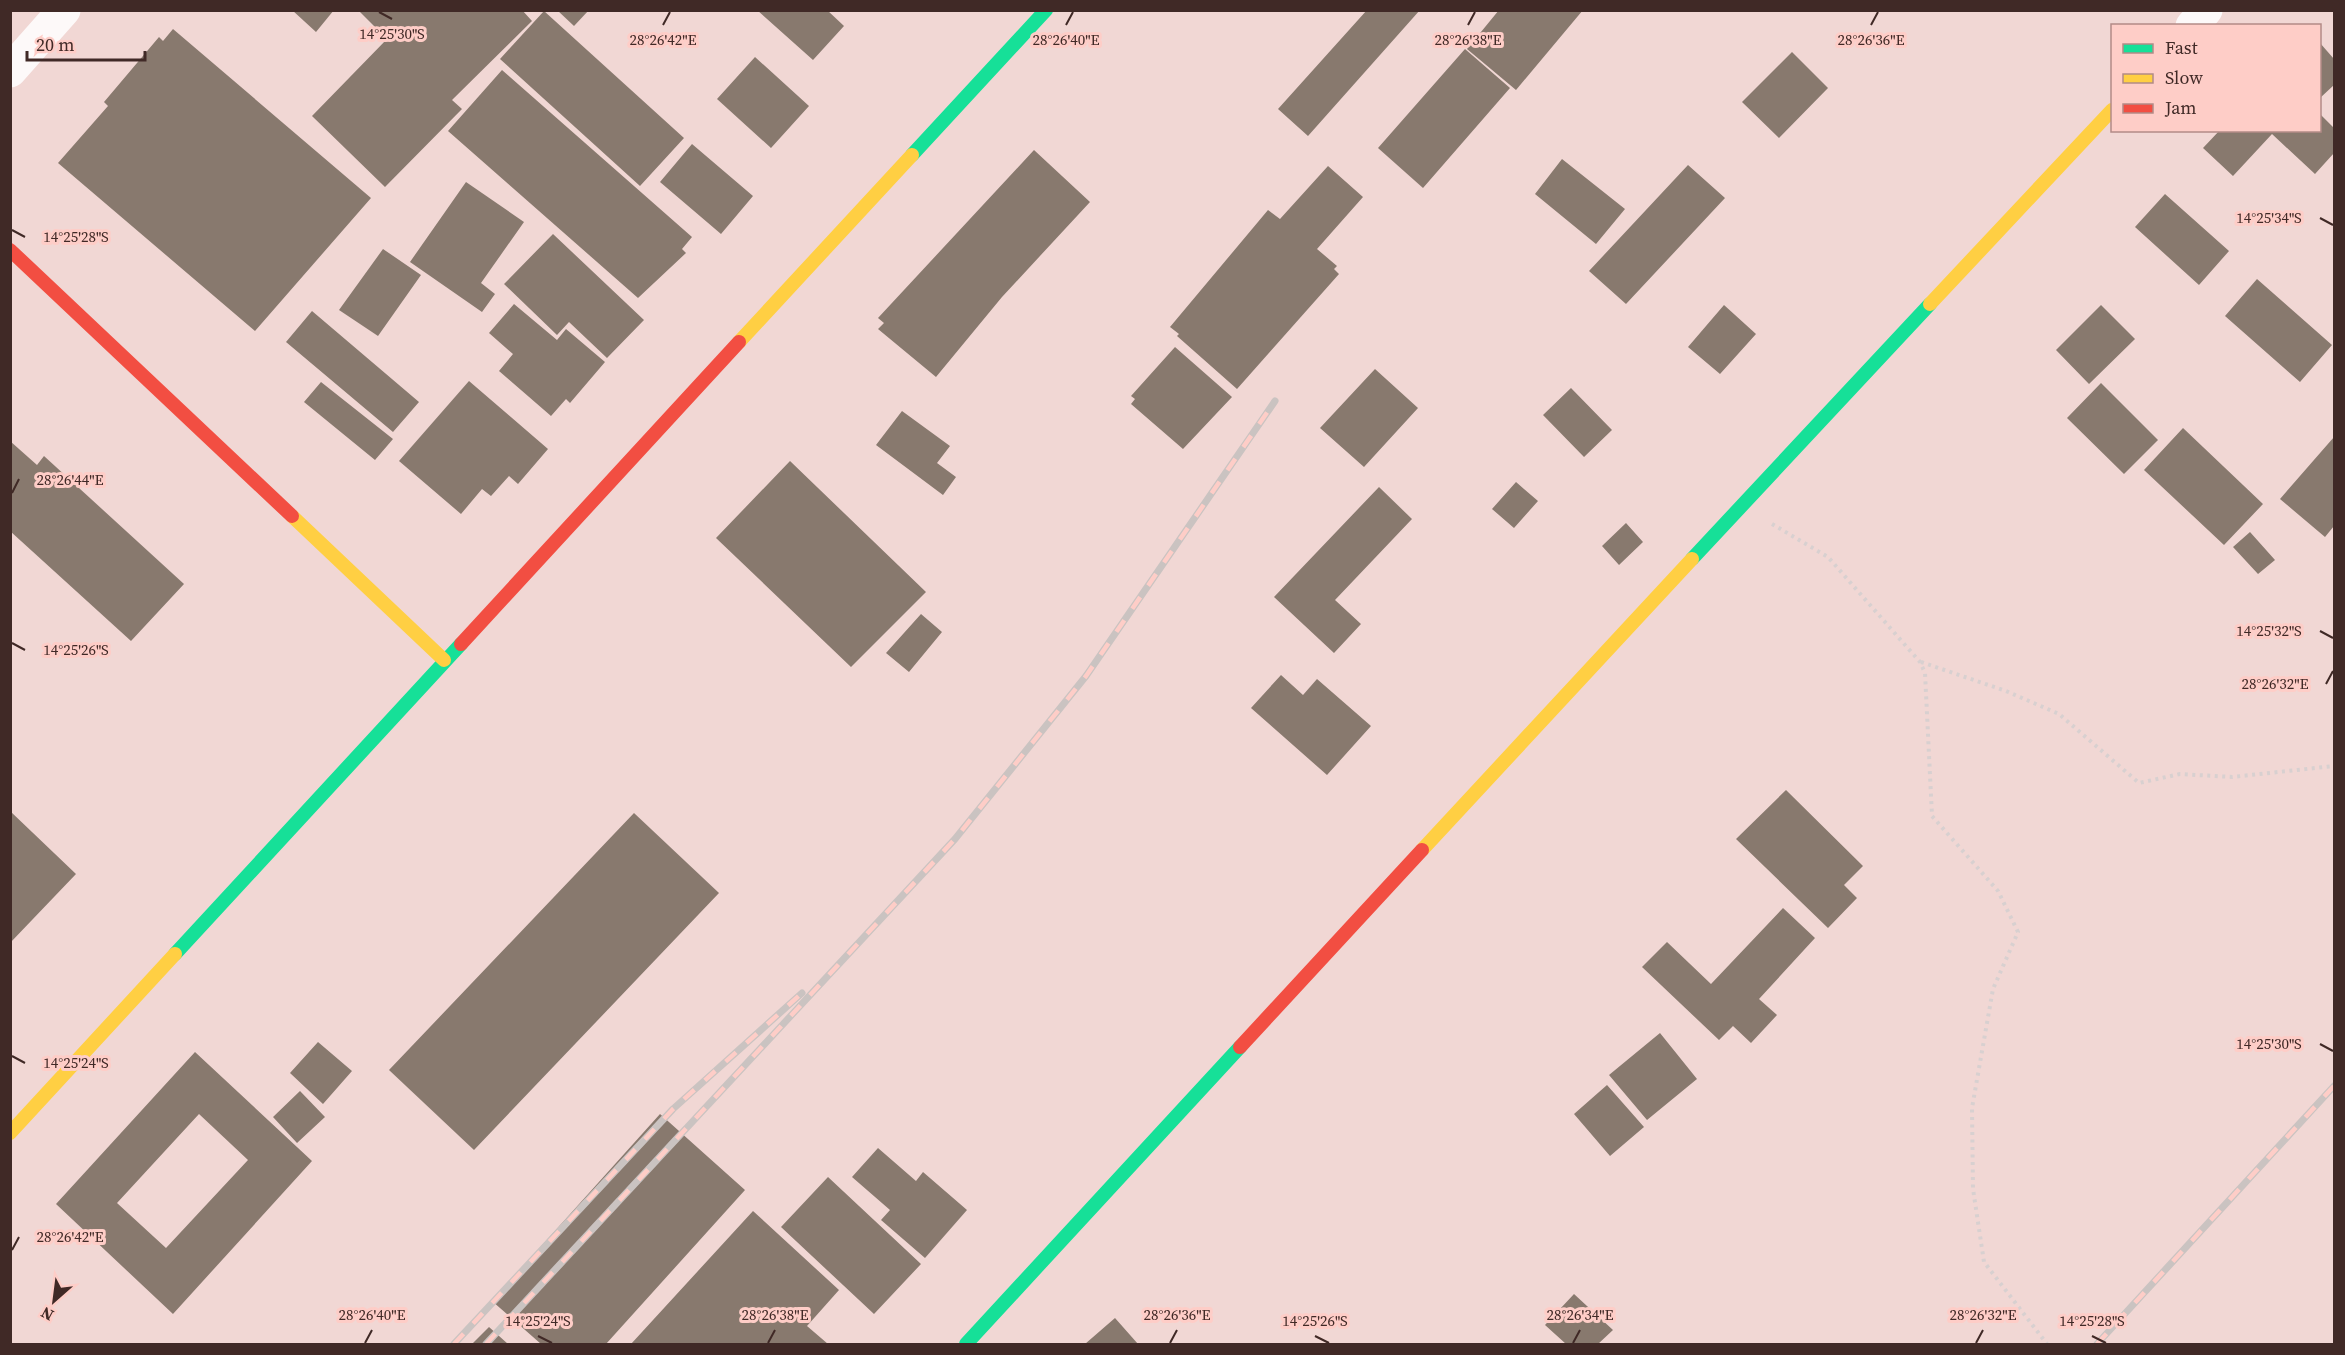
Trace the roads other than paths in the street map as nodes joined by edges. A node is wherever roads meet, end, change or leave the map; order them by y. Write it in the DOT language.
graph roads {
  1 [pos="64,10"];
  2 [pos="1046,10"];
  3 [pos="2206,10"];
  4 [pos="2194,24"];
  5 [pos="10,71"];
  6 [pos="2111,111"];
  7 [pos="10,250"];
  8 [pos="444,660"];
  9 [pos="10,1133"];
  10 [pos="966,1344"];
  1 -- 5 [label="street"];
  2 -- 8 [label="street"];
  3 -- 4 [label="street"];
  6 -- 10 [label="street"];
  7 -- 8 [label="street"];
  8 -- 9 [label="street"];
}
